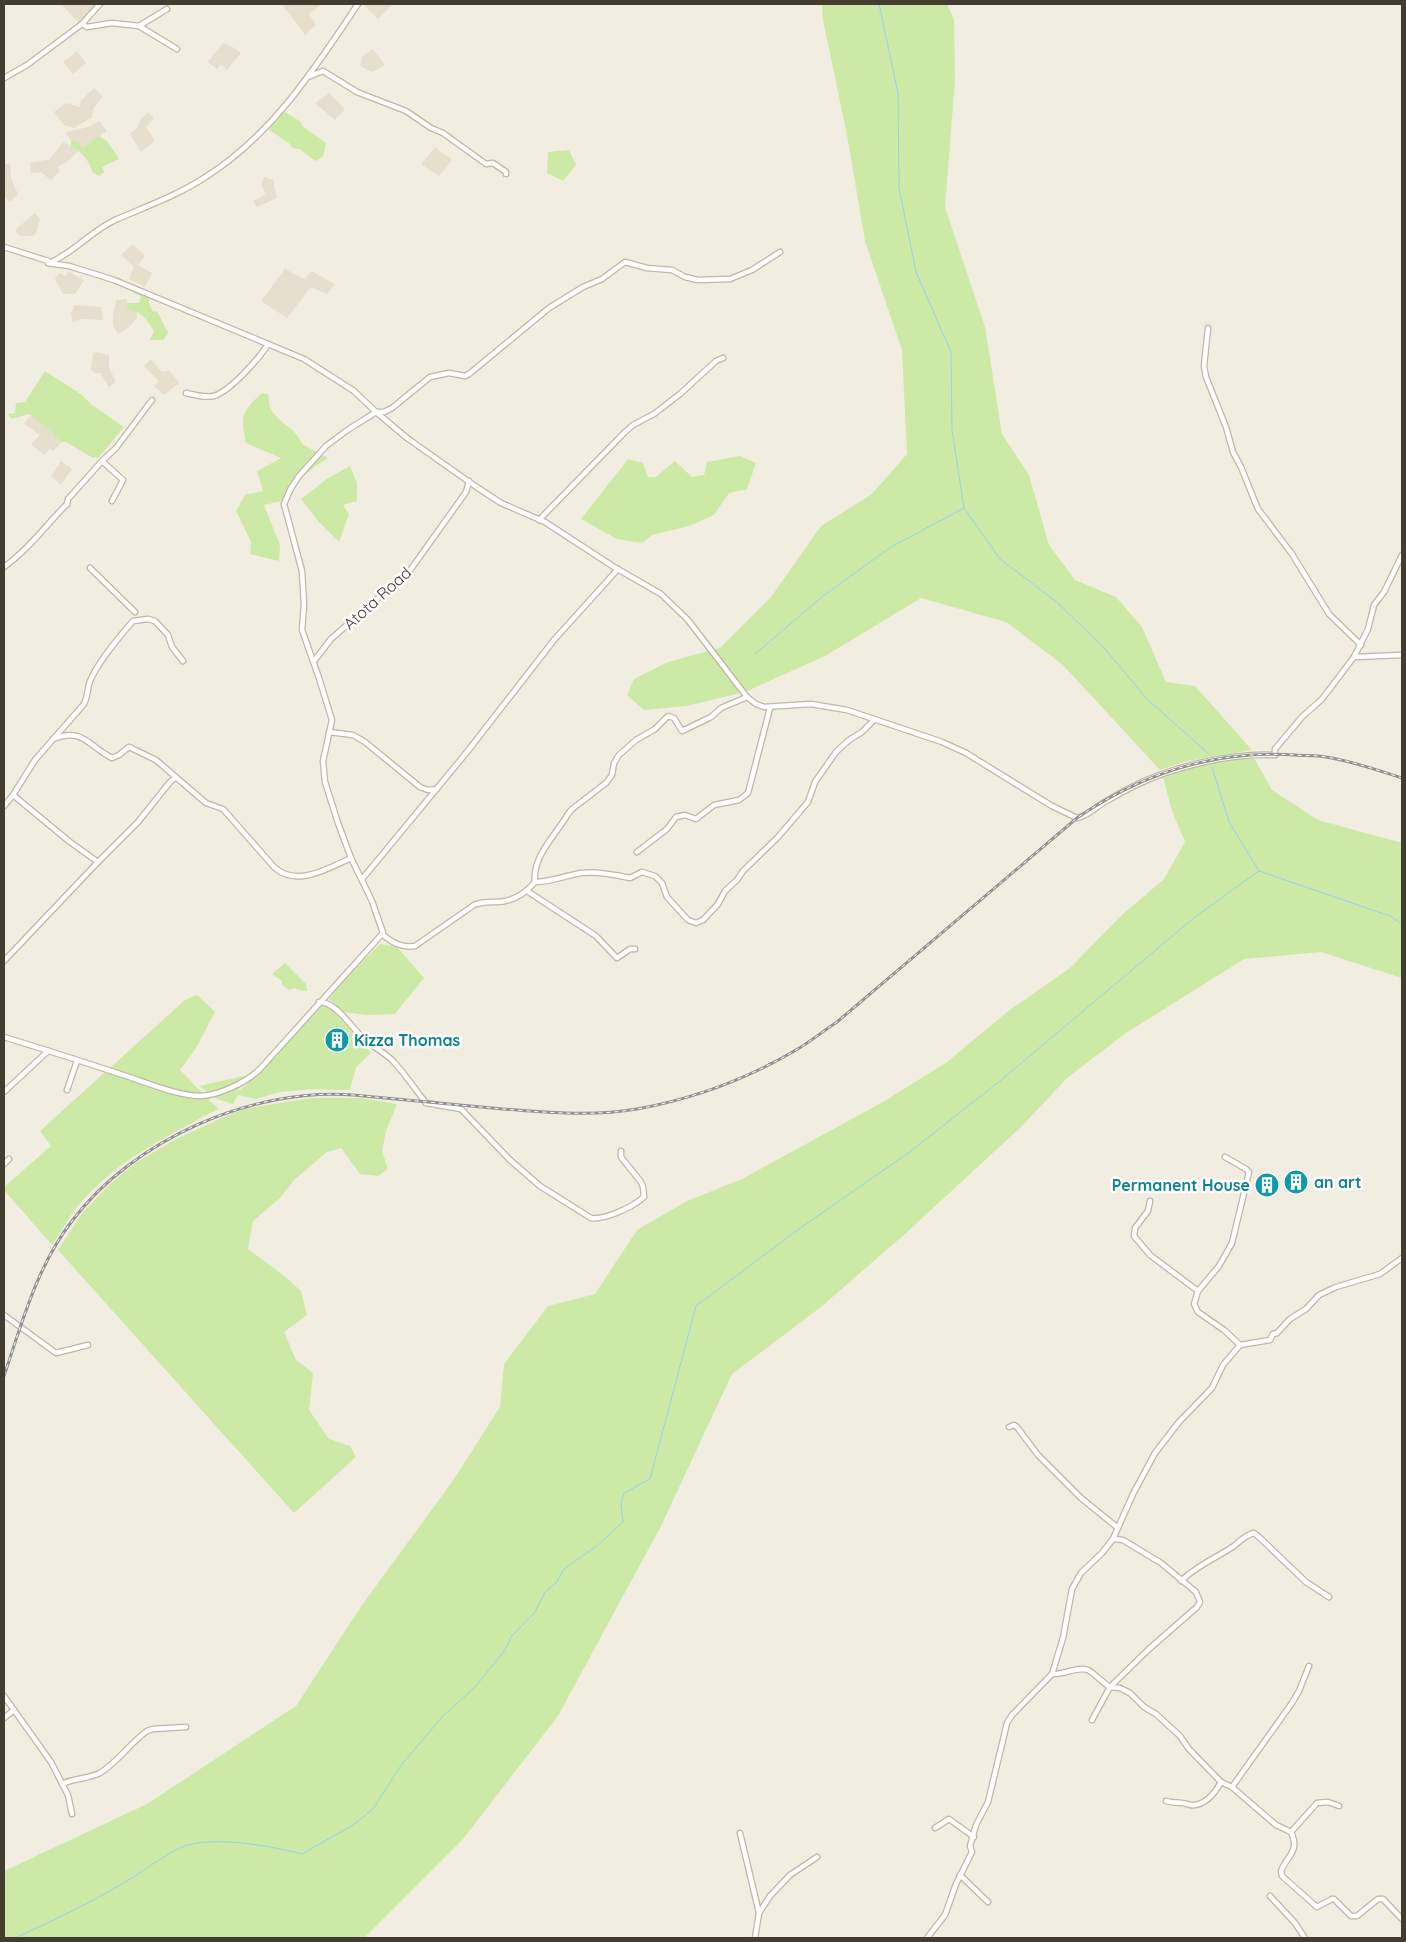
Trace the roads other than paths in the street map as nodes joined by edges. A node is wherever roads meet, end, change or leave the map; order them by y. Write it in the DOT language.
graph roads {
  1 [pos="100,4"];
  2 [pos="358,4"];
  3 [pos="167,9"];
  4 [pos="82,24"];
  5 [pos="139,26"];
  6 [pos="177,49"];
  7 [pos="308,76"];
  8 [pos="4,78"];
  9 [pos="506,174"];
  10 [pos="4,246"];
  11 [pos="780,252"];
  12 [pos="48,263"];
  13 [pos="1208,328"];
  14 [pos="268,344"];
  15 [pos="723,358"];
  16 [pos="186,394"];
  17 [pos="152,400"];
  18 [pos="376,412"];
  19 [pos="102,461"];
  20 [pos="468,481"];
  21 [pos="112,501"];
  22 [pos="539,520"];
  23 [pos="1402,555"];
  24 [pos="4,567"];
  25 [pos="90,568"];
  26 [pos="618,569"];
  27 [pos="135,612"];
  28 [pos="1361,645"];
  29 [pos="1402,655"];
  30 [pos="1354,658"];
  31 [pos="183,661"];
  32 [pos="314,662"];
  33 [pos="747,697"];
  34 [pos="770,708"];
  35 [pos="874,720"];
  36 [pos="329,732"];
  37 [pos="53,739"];
  38 [pos="175,778"];
  39 [pos="436,789"];
  40 [pos="13,795"];
  41 [pos="4,806"];
  42 [pos="637,852"];
  43 [pos="351,858"];
  44 [pos="98,862"];
  45 [pos="363,878"];
  46 [pos="535,882"];
  47 [pos="527,891"];
  48 [pos="383,935"];
  49 [pos="635,949"];
  50 [pos="4,961"];
  51 [pos="319,1002"];
  52 [pos="4,1037"];
  53 [pos="48,1051"];
  54 [pos="77,1061"];
  55 [pos="67,1090"];
  56 [pos="4,1092"];
  57 [pos="621,1151"];
  58 [pos="1225,1157"];
  59 [pos="9,1159"];
  60 [pos="4,1164"];
  61 [pos="1150,1201"];
  62 [pos="1402,1258"];
  63 [pos="1198,1291"];
  64 [pos="4,1315"];
  65 [pos="1240,1345"];
  66 [pos="88,1346"];
  67 [pos="1009,1426"];
  68 [pos="1118,1528"];
  69 [pos="1113,1539"];
  70 [pos="1181,1581"];
  71 [pos="1329,1597"];
  72 [pos="1308,1666"];
  73 [pos="1052,1674"];
  74 [pos="1110,1687"];
  75 [pos="4,1696"];
  76 [pos="14,1710"];
  77 [pos="4,1718"];
  78 [pos="1092,1720"];
  79 [pos="186,1727"];
  80 [pos="1221,1782"];
  81 [pos="62,1784"];
  82 [pos="1232,1787"];
  83 [pos="1166,1801"];
  84 [pos="1339,1806"];
  85 [pos="72,1814"];
  86 [pos="935,1828"];
  87 [pos="1291,1832"];
  88 [pos="740,1833"];
  89 [pos="974,1837"];
  90 [pos="816,1857"];
  91 [pos="960,1875"];
  92 [pos="1270,1896"];
  93 [pos="988,1902"];
  94 [pos="759,1913"];
  95 [pos="1402,1919"];
  96 [pos="755,1938"];
  97 [pos="927,1938"];
  98 [pos="1305,1938"];
  1 -- 4 [label="street"];
  2 -- 7 [label="street"];
  3 -- 5 [label="street"];
  4 -- 5 [label="street"];
  4 -- 8 [label="street"];
  5 -- 6 [label="street"];
  7 -- 9 [label="street"];
  7 -- 12 [label="street"];
  10 -- 12 [label="street"];
  11 -- 18 [label="street"];
  12 -- 14 [label="street"];
  13 -- 28 [label="street"];
  14 -- 16 [label="street"];
  14 -- 18 [label="street"];
  15 -- 22 [label="street"];
  17 -- 19 [label="street"];
  18 -- 20 [label="street"];
  18 -- 32 [label="street"];
  19 -- 21 [label="street"];
  19 -- 24 [label="street"];
  20 -- 22 [label="street"];
  20 -- 32 [label="street, Atota Road"];
  22 -- 26 [label="street"];
  23 -- 28 [label="street"];
  25 -- 27 [label="street"];
  26 -- 33 [label="street"];
  26 -- 39 [label="street"];
  28 -- 30 [label="street"];
  29 -- 30 [label="street"];
  30 -- 35 [label="street"];
  31 -- 37 [label="street"];
  32 -- 36 [label="street"];
  33 -- 34 [label="street"];
  33 -- 46 [label="street"];
  34 -- 35 [label="street"];
  34 -- 42 [label="street"];
  35 -- 46 [label="street"];
  36 -- 39 [label="street"];
  36 -- 43 [label="street"];
  37 -- 38 [label="street"];
  37 -- 40 [label="street"];
  38 -- 43 [label="street"];
  38 -- 44 [label="street"];
  39 -- 45 [label="street"];
  40 -- 41 [label="street"];
  40 -- 44 [label="street"];
  43 -- 45 [label="street"];
  44 -- 50 [label="street"];
  45 -- 48 [label="street"];
  46 -- 47 [label="street"];
  47 -- 48 [label="street"];
  47 -- 49 [label="street"];
  48 -- 51 [label="street"];
  51 -- 54 [label="street"];
  51 -- 57 [label="street"];
  52 -- 53 [label="street"];
  53 -- 54 [label="street"];
  53 -- 56 [label="street"];
  54 -- 55 [label="street"];
  58 -- 63 [label="street"];
  59 -- 60 [label="street"];
  61 -- 63 [label="street"];
  62 -- 65 [label="street"];
  63 -- 65 [label="street"];
  64 -- 66 [label="street"];
  65 -- 68 [label="street"];
  67 -- 68 [label="street"];
  68 -- 69 [label="street"];
  69 -- 70 [label="street"];
  69 -- 73 [label="street"];
  70 -- 71 [label="street"];
  70 -- 74 [label="street"];
  72 -- 82 [label="street"];
  73 -- 74 [label="street"];
  73 -- 89 [label="street"];
  74 -- 78 [label="street"];
  74 -- 80 [label="street"];
  75 -- 76 [label="street"];
  76 -- 77 [label="street"];
  76 -- 81 [label="street"];
  79 -- 81 [label="street"];
  80 -- 82 [label="street"];
  80 -- 83 [label="street"];
  81 -- 85 [label="street"];
  82 -- 87 [label="street"];
  84 -- 87 [label="street"];
  86 -- 89 [label="street"];
  87 -- 95 [label="street"];
  88 -- 94 [label="street"];
  89 -- 91 [label="street"];
  90 -- 94 [label="street"];
  91 -- 93 [label="street"];
  91 -- 97 [label="street"];
  92 -- 98 [label="street"];
  94 -- 96 [label="street"];
}
